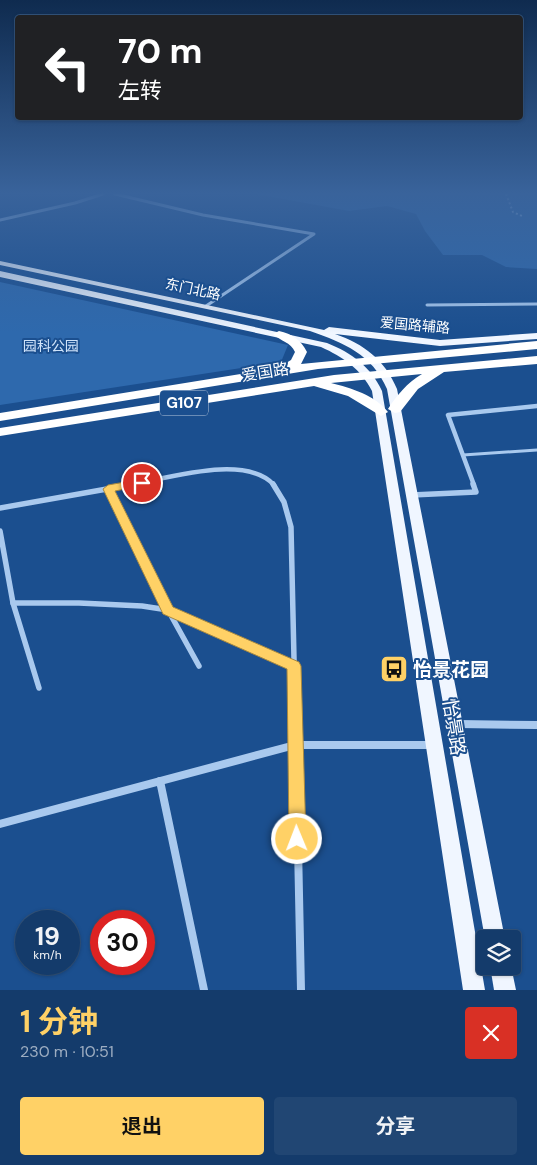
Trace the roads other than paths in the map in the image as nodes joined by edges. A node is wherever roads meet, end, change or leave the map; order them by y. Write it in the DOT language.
graph roads {
  1 [pos="305,240"];
  2 [pos="0,263"];
  3 [pos="0,274"];
  4 [pos="428,304"];
  5 [pos="537,304"];
  6 [pos="206,306"];
  7 [pos="291,325"];
  8 [pos="279,334"];
  9 [pos="537,336"];
  10 [pos="537,345"];
  11 [pos="374,360"];
  12 [pos="537,360"];
  13 [pos="354,361"];
  14 [pos="456,367"];
  15 [pos="281,371"];
  16 [pos="384,373"];
  17 [pos="368,375"];
  18 [pos="298,385"];
  19 [pos="537,406"];
  20 [pos="388,410"];
  21 [pos="0,416"];
  22 [pos="0,432"];
  23 [pos="537,450"];
  24 [pos="463,455"];
  25 [pos="108,489"];
  26 [pos="412,494"];
  27 [pos="0,508"];
  28 [pos="0,531"];
  29 [pos="13,603"];
  30 [pos="168,610"];
  31 [pos="199,666"];
  32 [pos="294,666"];
  33 [pos="40,688"];
  34 [pos="455,724"];
  35 [pos="537,725"];
  36 [pos="295,745"];
  37 [pos="434,745"];
  38 [pos="160,781"];
  39 [pos="0,824"];
  40 [pos="493,930"];
  41 [pos="502,975"];
  42 [pos="204,990"];
  43 [pos="301,990"];
  44 [pos="474,990"];
  45 [pos="505,990"];
  1 -- 6 [label="street"];
  2 -- 6 [label="main road, 东门北路"];
  3 -- 8 [label="main road, 东门北路"];
  4 -- 5 [label="street"];
  6 -- 7 [label="main road, 东门北路"];
  7 -- 9 [label="main road, 爱国路辅路"];
  7 -- 11 [label="main road, 东门北路"];
  8 -- 13 [label="main road, 东门北路"];
  8 -- 15 [label="highway"];
  10 -- 11 [label="highway, 爱国路 / G107"];
  11 -- 13 [label="highway, 爱国路 / G107"];
  11 -- 16 [label="main road, 怡景路"];
  12 -- 14 [label="highway, 爱国路 / G107"];
  13 -- 15 [label="highway, 爱国路 / G107"];
  13 -- 17 [label="main road, 怡景路"];
  14 -- 16 [label="highway, 爱国路 / G107"];
  14 -- 20 [label="highway"];
  15 -- 21 [label="highway, 爱国路 / G107"];
  16 -- 17 [label="highway, 爱国路 / G107"];
  16 -- 20 [label="main road, 怡景路"];
  17 -- 18 [label="highway, 爱国路 / G107"];
  17 -- 20 [label="main road, 怡景路"];
  18 -- 20 [label="highway"];
  18 -- 22 [label="highway, 爱国路 / G107"];
  19 -- 24 [label="street"];
  20 -- 26 [label="main road, 怡景路"];
  20 -- 37 [label="main road, 怡景路"];
  23 -- 24 [label="lane"];
  24 -- 26 [label="street"];
  25 -- 27 [label="street"];
  25 -- 30 [label="street"];
  25 -- 32 [label="street"];
  26 -- 34 [label="main road, 怡景路"];
  28 -- 29 [label="street"];
  29 -- 30 [label="street"];
  29 -- 33 [label="street"];
  30 -- 31 [label="street"];
  30 -- 32 [label="street"];
  32 -- 36 [label="street"];
  34 -- 35 [label="street"];
  34 -- 40 [label="main road, 怡景路"];
  36 -- 37 [label="street"];
  36 -- 38 [label="street"];
  36 -- 43 [label="street"];
  37 -- 44 [label="main road, 怡景路"];
  38 -- 39 [label="street"];
  38 -- 42 [label="street"];
  41 -- 45 [label="main road"];
}
